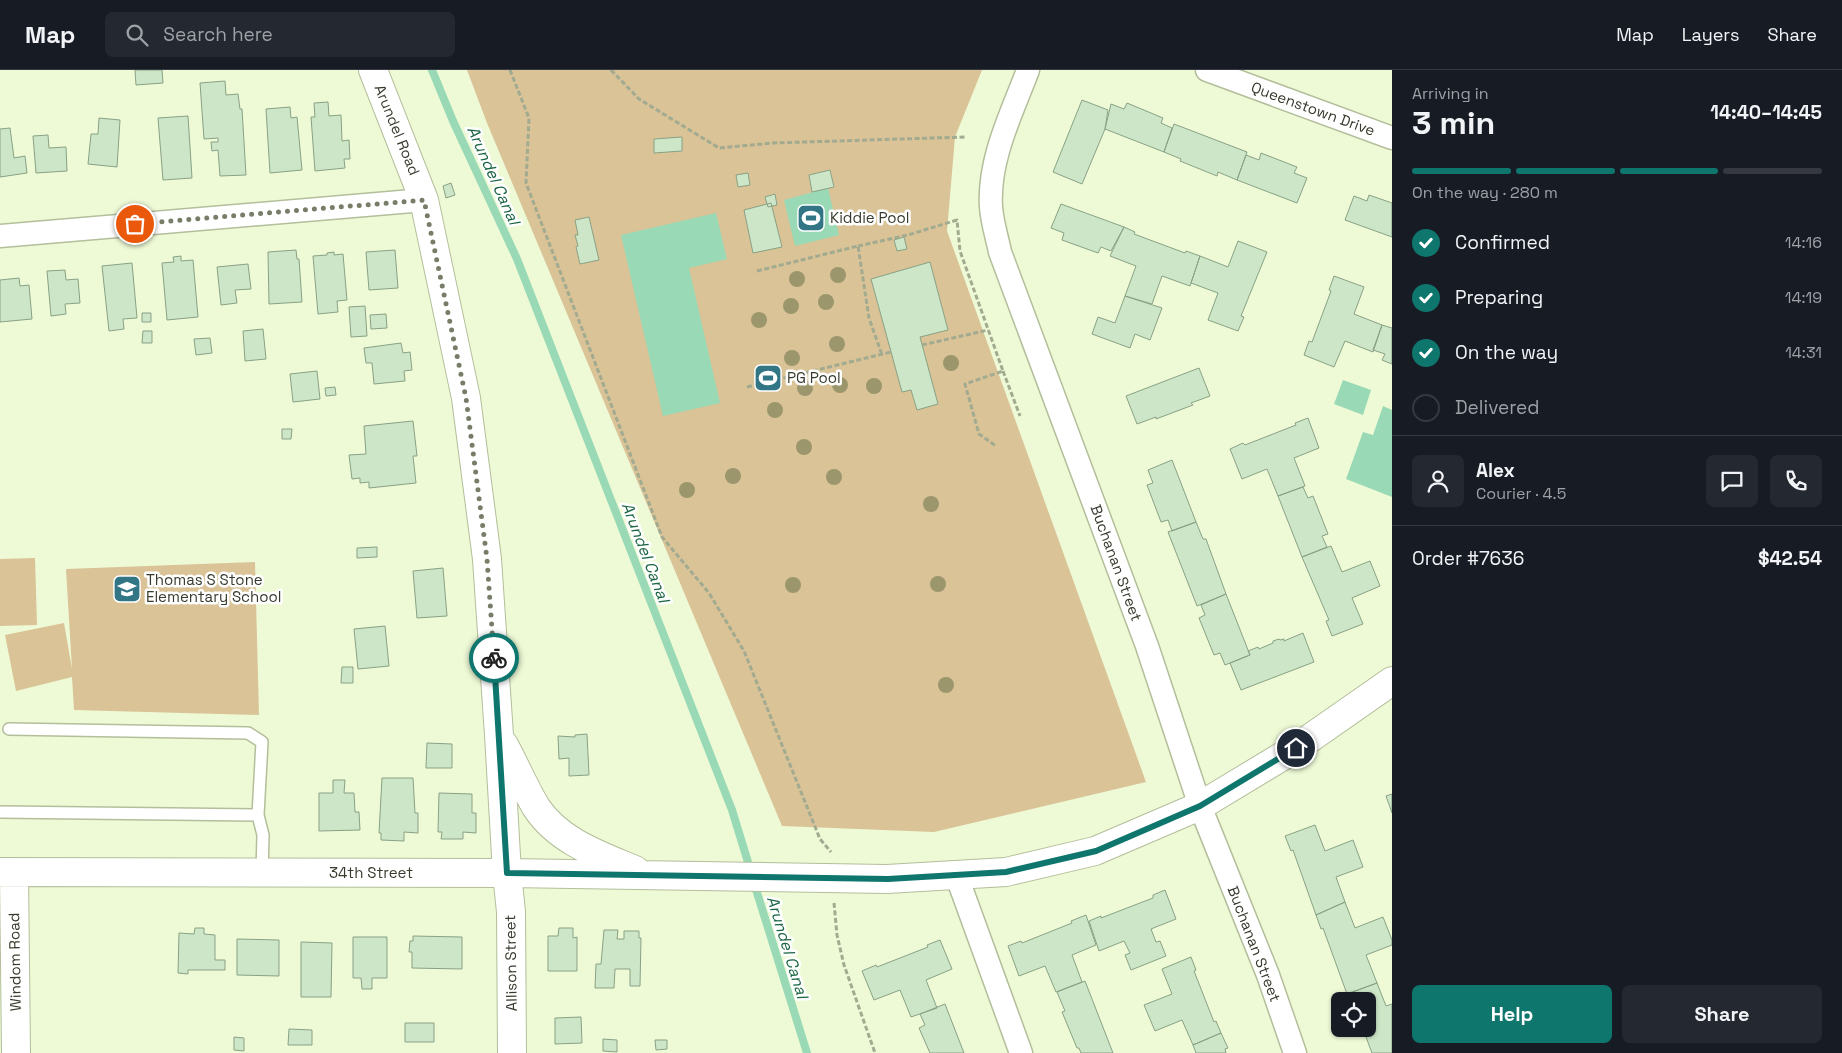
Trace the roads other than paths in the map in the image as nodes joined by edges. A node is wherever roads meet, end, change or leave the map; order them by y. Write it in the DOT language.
graph roads {
  1 [pos="373,70"];
  2 [pos="1028,70"];
  3 [pos="1207,70"];
  4 [pos="1392,138"];
  5 [pos="424,200"];
  6 [pos="0,236"];
  7 [pos="1392,681"];
  8 [pos="9,728"];
  9 [pos="500,735"];
  10 [pos="1200,806"];
  11 [pos="6,812"];
  12 [pos="258,815"];
  13 [pos="7,872"];
  14 [pos="262,873"];
  15 [pos="507,873"];
  16 [pos="956,874"];
  17 [pos="648,875"];
  18 [pos="16,1053"];
  19 [pos="512,1053"];
  20 [pos="1021,1053"];
  21 [pos="1295,1053"];
  1 -- 5 [label="street, Arundel Road"];
  2 -- 10 [label="street, Buchanan Street"];
  3 -- 4 [label="street, Queenstown Drive"];
  5 -- 6 [label="street"];
  5 -- 9 [label="street, Arundel Road"];
  7 -- 10 [label="street, 34th Street"];
  8 -- 12 [label="lane"];
  9 -- 15 [label="street, Arundel Road"];
  9 -- 17 [label="street"];
  10 -- 16 [label="street, 34th Street"];
  10 -- 21 [label="street, Buchanan Street"];
  11 -- 12 [label="lane"];
  12 -- 14 [label="lane"];
  13 -- 14 [label="street, 34th Street"];
  13 -- 18 [label="street, Windom Road"];
  14 -- 15 [label="street, 34th Street"];
  15 -- 17 [label="street, 34th Street"];
  15 -- 19 [label="street, Allison Street"];
  16 -- 17 [label="street, 34th Street"];
  16 -- 20 [label="street"];
}
